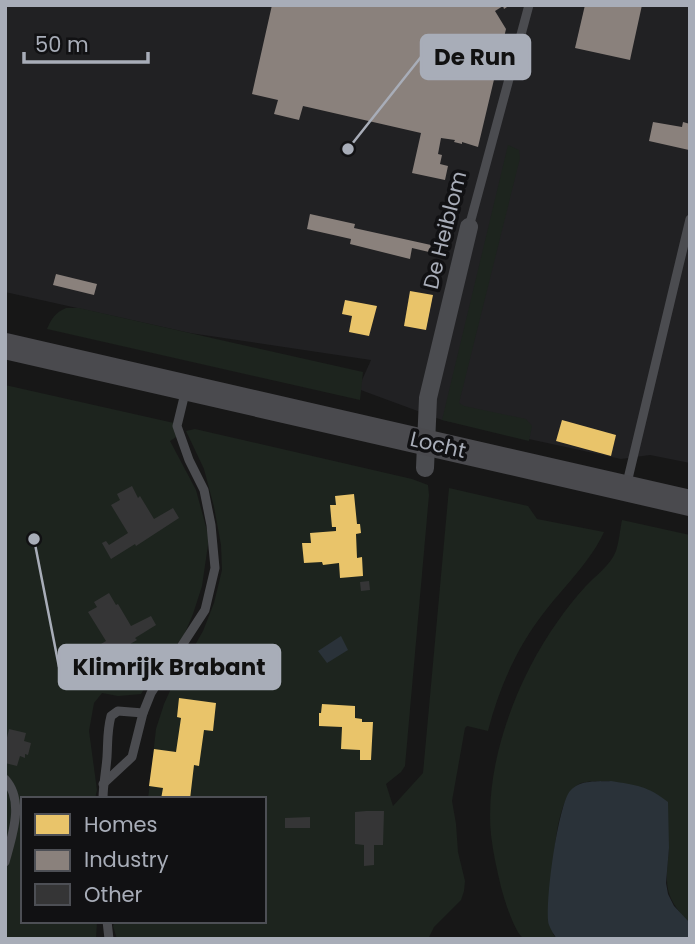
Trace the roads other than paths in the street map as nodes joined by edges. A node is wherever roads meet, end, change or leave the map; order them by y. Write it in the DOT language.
graph roads {
  1 [pos="528,5"];
  2 [pos="690,219"];
  3 [pos="468,227"];
  4 [pos="5,346"];
  5 [pos="186,387"];
  6 [pos="425,455"];
  7 [pos="625,489"];
  8 [pos="690,503"];
  9 [pos="143,713"];
  10 [pos="5,779"];
  11 [pos="103,784"];
  12 [pos="103,797"];
  13 [pos="5,862"];
  1 -- 3 [label="lane, De Heiblom"];
  2 -- 7 [label="lane"];
  3 -- 6 [label="street, De Heiblom"];
  4 -- 5 [label="street, Locht"];
  5 -- 6 [label="street, Locht"];
  5 -- 9 [label="lane"];
  6 -- 7 [label="street, Locht"];
  7 -- 8 [label="street, Locht"];
  9 -- 11 [label="lane"];
  9 -- 11 [label="lane"];
  10 -- 13 [label="lane"];
  11 -- 12 [label="lane"];
}
